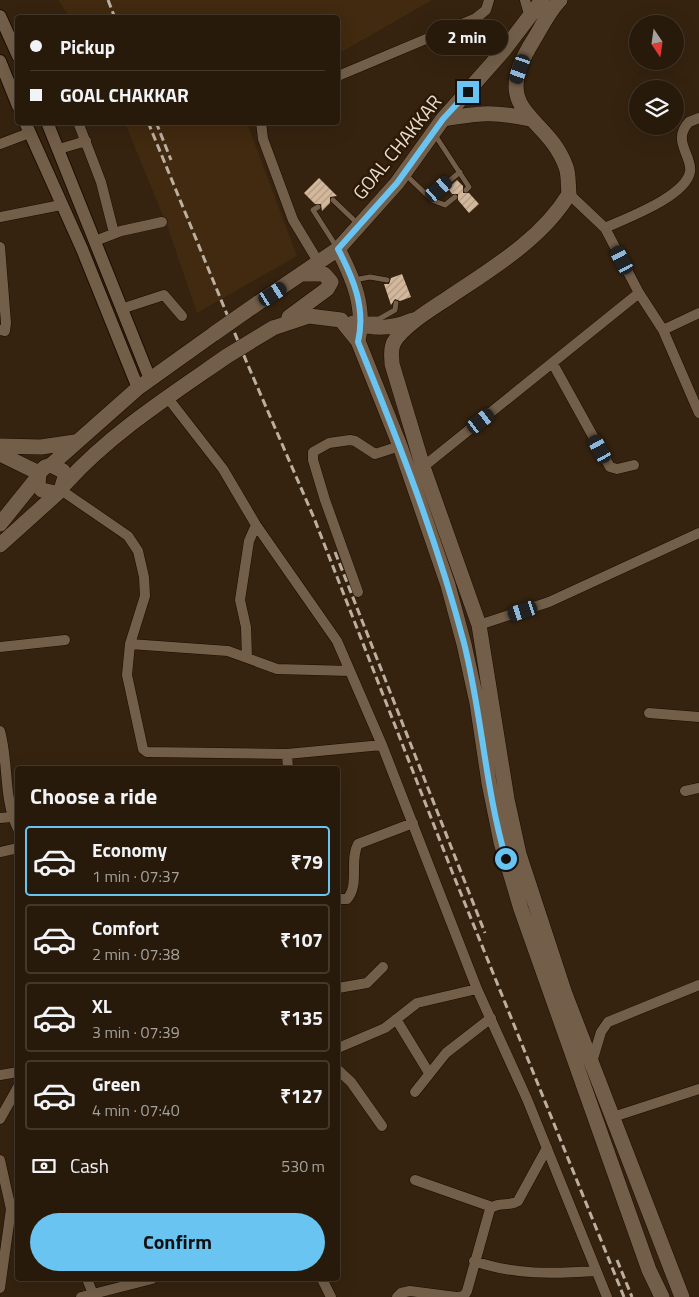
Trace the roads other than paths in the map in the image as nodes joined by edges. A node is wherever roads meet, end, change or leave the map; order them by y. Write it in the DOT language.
graph roads {
  1 [pos="489,0"];
  2 [pos="525,0"];
  3 [pos="542,0"];
  4 [pos="560,0"];
  5 [pos="0,16"];
  6 [pos="530,18"];
  7 [pos="15,49"];
  8 [pos="0,61"];
  9 [pos="340,75"];
  10 [pos="15,98"];
  11 [pos="699,118"];
  12 [pos="443,119"];
  13 [pos="530,119"];
  14 [pos="79,125"];
  15 [pos="261,125"];
  16 [pos="49,128"];
  17 [pos="29,132"];
  18 [pos="433,133"];
  19 [pos="86,141"];
  20 [pos="0,144"];
  21 [pos="59,149"];
  22 [pos="460,172"];
  23 [pos="404,174"];
  24 [pos="466,190"];
  25 [pos="569,194"];
  26 [pos="430,197"];
  27 [pos="455,197"];
  28 [pos="333,200"];
  29 [pos="61,205"];
  30 [pos="318,207"];
  31 [pos="0,217"];
  32 [pos="162,222"];
  33 [pos="359,226"];
  34 [pos="605,228"];
  35 [pos="114,233"];
  36 [pos="95,241"];
  37 [pos="0,247"];
  38 [pos="338,249"];
  39 [pos="319,263"];
  40 [pos="302,275"];
  41 [pos="354,280"];
  42 [pos="388,280"];
  43 [pos="639,293"];
  44 [pos="396,303"];
  45 [pos="121,309"];
  46 [pos="699,313"];
  47 [pos="182,316"];
  48 [pos="421,316"];
  49 [pos="341,320"];
  50 [pos="361,322"];
  51 [pos="273,328"];
  52 [pos="0,330"];
  53 [pos="663,330"];
  54 [pos="358,342"];
  55 [pos="553,364"];
  56 [pos="150,379"];
  57 [pos="138,388"];
  58 [pos="168,398"];
  59 [pos="699,413"];
  60 [pos="75,442"];
  61 [pos="0,446"];
  62 [pos="400,446"];
  63 [pos="0,454"];
  64 [pos="634,465"];
  65 [pos="423,467"];
  66 [pos="42,472"];
  67 [pos="60,489"];
  68 [pos="0,524"];
  69 [pos="256,526"];
  70 [pos="699,533"];
  71 [pos="0,545"];
  72 [pos="358,592"];
  73 [pos="479,625"];
  74 [pos="66,640"];
  75 [pos="130,644"];
  76 [pos="0,647"];
  77 [pos="247,657"];
  78 [pos="350,671"];
  79 [pos="648,713"];
  80 [pos="699,717"];
  81 [pos="1,738"];
  82 [pos="382,745"];
  83 [pos="287,754"];
  84 [pos="288,766"];
  85 [pos="699,788"];
  86 [pos="685,791"];
  87 [pos="12,817"];
  88 [pos="0,818"];
  89 [pos="15,822"];
  90 [pos="413,823"];
  91 [pos="15,849"];
  92 [pos="0,852"];
  93 [pos="340,899"];
  94 [pos="383,966"];
  95 [pos="699,985"];
  96 [pos="340,988"];
  97 [pos="478,989"];
  98 [pos="491,1018"];
  99 [pos="396,1019"];
  100 [pos="340,1047"];
  101 [pos="592,1062"];
  102 [pos="15,1072"];
  103 [pos="340,1072"];
  104 [pos="429,1073"];
  105 [pos="0,1075"];
  106 [pos="699,1089"];
  107 [pos="15,1092"];
  108 [pos="415,1092"];
  109 [pos="613,1117"];
  110 [pos="0,1119"];
  111 [pos="382,1126"];
  112 [pos="618,1131"];
  113 [pos="602,1137"];
  114 [pos="546,1148"];
  115 [pos="0,1160"];
  116 [pos="415,1180"];
  117 [pos="492,1207"];
  118 [pos="474,1261"];
  119 [pos="596,1271"];
  120 [pos="88,1281"];
  121 [pos="144,1281"];
  122 [pos="323,1281"];
  123 [pos="0,1288"];
  124 [pos="93,1294"];
  125 [pos="461,1296"];
  126 [pos="81,1297"];
  127 [pos="331,1297"];
  128 [pos="397,1297"];
  129 [pos="607,1297"];
  130 [pos="662,1297"];
  131 [pos="682,1297"];
  1 -- 9 [label="street"];
  2 -- 6 [label="street"];
  3 -- 6 [label="main road, GOAL CHAKKAR"];
  4 -- 13 [label="main road"];
  5 -- 7 [label="street"];
  6 -- 12 [label="main road, GOAL CHAKKAR"];
  8 -- 10 [label="street"];
  11 -- 34 [label="street"];
  12 -- 13 [label="main road"];
  12 -- 18 [label="main road, GOAL CHAKKAR"];
  13 -- 25 [label="main road"];
  14 -- 19 [label="street"];
  15 -- 39 [label="street"];
  16 -- 17 [label="street"];
  16 -- 21 [label="street"];
  17 -- 20 [label="street"];
  17 -- 29 [label="street"];
  18 -- 22 [label="lane"];
  18 -- 23 [label="main road, GOAL CHAKKAR"];
  19 -- 21 [label="street"];
  19 -- 35 [label="street"];
  21 -- 36 [label="street"];
  22 -- 24 [label="lane"];
  22 -- 26 [label="lane"];
  23 -- 26 [label="lane"];
  23 -- 33 [label="main road, GOAL CHAKKAR"];
  25 -- 34 [label="street"];
  25 -- 48 [label="main road"];
  26 -- 27 [label="lane"];
  28 -- 33 [label="lane"];
  29 -- 31 [label="street"];
  29 -- 57 [label="street"];
  30 -- 38 [label="lane"];
  32 -- 35 [label="street"];
  33 -- 38 [label="main road, GOAL CHAKKAR"];
  34 -- 43 [label="street"];
  35 -- 36 [label="street"];
  36 -- 45 [label="street"];
  37 -- 52 [label="street"];
  38 -- 39 [label="main road, GOAL CHAKKAR"];
  38 -- 41 [label="main road"];
  39 -- 40 [label="main road, GOAL CHAKKAR"];
  40 -- 51 [label="main road"];
  40 -- 56 [label="main road, GOAL CHAKKAR, bridge"];
  41 -- 42 [label="lane"];
  41 -- 50 [label="main road"];
  43 -- 53 [label="street"];
  43 -- 55 [label="street"];
  44 -- 50 [label="lane"];
  45 -- 47 [label="street"];
  45 -- 56 [label="street"];
  46 -- 53 [label="street"];
  48 -- 50 [label="main road"];
  48 -- 65 [label="main road"];
  49 -- 50 [label="main road"];
  49 -- 51 [label="main road"];
  49 -- 54 [label="main road"];
  50 -- 54 [label="main road"];
  51 -- 58 [label="main road, bridge"];
  53 -- 59 [label="street"];
  54 -- 62 [label="main road"];
  55 -- 64 [label="street"];
  55 -- 65 [label="street"];
  56 -- 57 [label="main road, GOAL CHAKKAR"];
  57 -- 60 [label="main road, GOAL CHAKKAR"];
  58 -- 67 [label="main road"];
  58 -- 69 [label="street"];
  60 -- 61 [label="main road"];
  60 -- 66 [label="main road, GOAL CHAKKAR"];
  62 -- 72 [label="street"];
  62 -- 113 [label="main road"];
  63 -- 66 [label="main road"];
  65 -- 73 [label="main road"];
  66 -- 67 [label="main road"];
  66 -- 67 [label="main road"];
  66 -- 68 [label="main road, GOAL CHAKKAR"];
  67 -- 71 [label="main road"];
  67 -- 75 [label="street"];
  69 -- 77 [label="street"];
  69 -- 78 [label="street"];
  70 -- 73 [label="street"];
  73 -- 101 [label="main road"];
  74 -- 76 [label="street"];
  75 -- 77 [label="street"];
  75 -- 83 [label="street"];
  77 -- 78 [label="street"];
  78 -- 82 [label="street"];
  79 -- 80 [label="street"];
  81 -- 87 [label="street"];
  82 -- 83 [label="street"];
  82 -- 90 [label="street"];
  83 -- 84 [label="street"];
  85 -- 86 [label="street"];
  87 -- 88 [label="street"];
  87 -- 89 [label="street"];
  90 -- 93 [label="street"];
  90 -- 97 [label="street"];
  91 -- 92 [label="street"];
  94 -- 96 [label="street"];
  95 -- 101 [label="street"];
  97 -- 98 [label="street"];
  97 -- 99 [label="street"];
  98 -- 104 [label="street"];
  98 -- 114 [label="street"];
  99 -- 100 [label="street"];
  99 -- 104 [label="street"];
  101 -- 109 [label="main road"];
  102 -- 105 [label="street"];
  103 -- 111 [label="street"];
  104 -- 108 [label="street"];
  106 -- 109 [label="street"];
  107 -- 110 [label="street"];
  109 -- 112 [label="main road"];
  112 -- 113 [label="main road"];
  112 -- 131 [label="main road"];
  113 -- 130 [label="main road"];
  114 -- 117 [label="street"];
  114 -- 119 [label="street"];
  115 -- 123 [label="street"];
  116 -- 117 [label="street"];
  117 -- 118 [label="street"];
  118 -- 119 [label="street"];
  118 -- 125 [label="street"];
  119 -- 129 [label="street"];
  120 -- 124 [label="street"];
  121 -- 124 [label="street"];
  122 -- 127 [label="street"];
  124 -- 126 [label="street"];
  125 -- 128 [label="street"];
}
